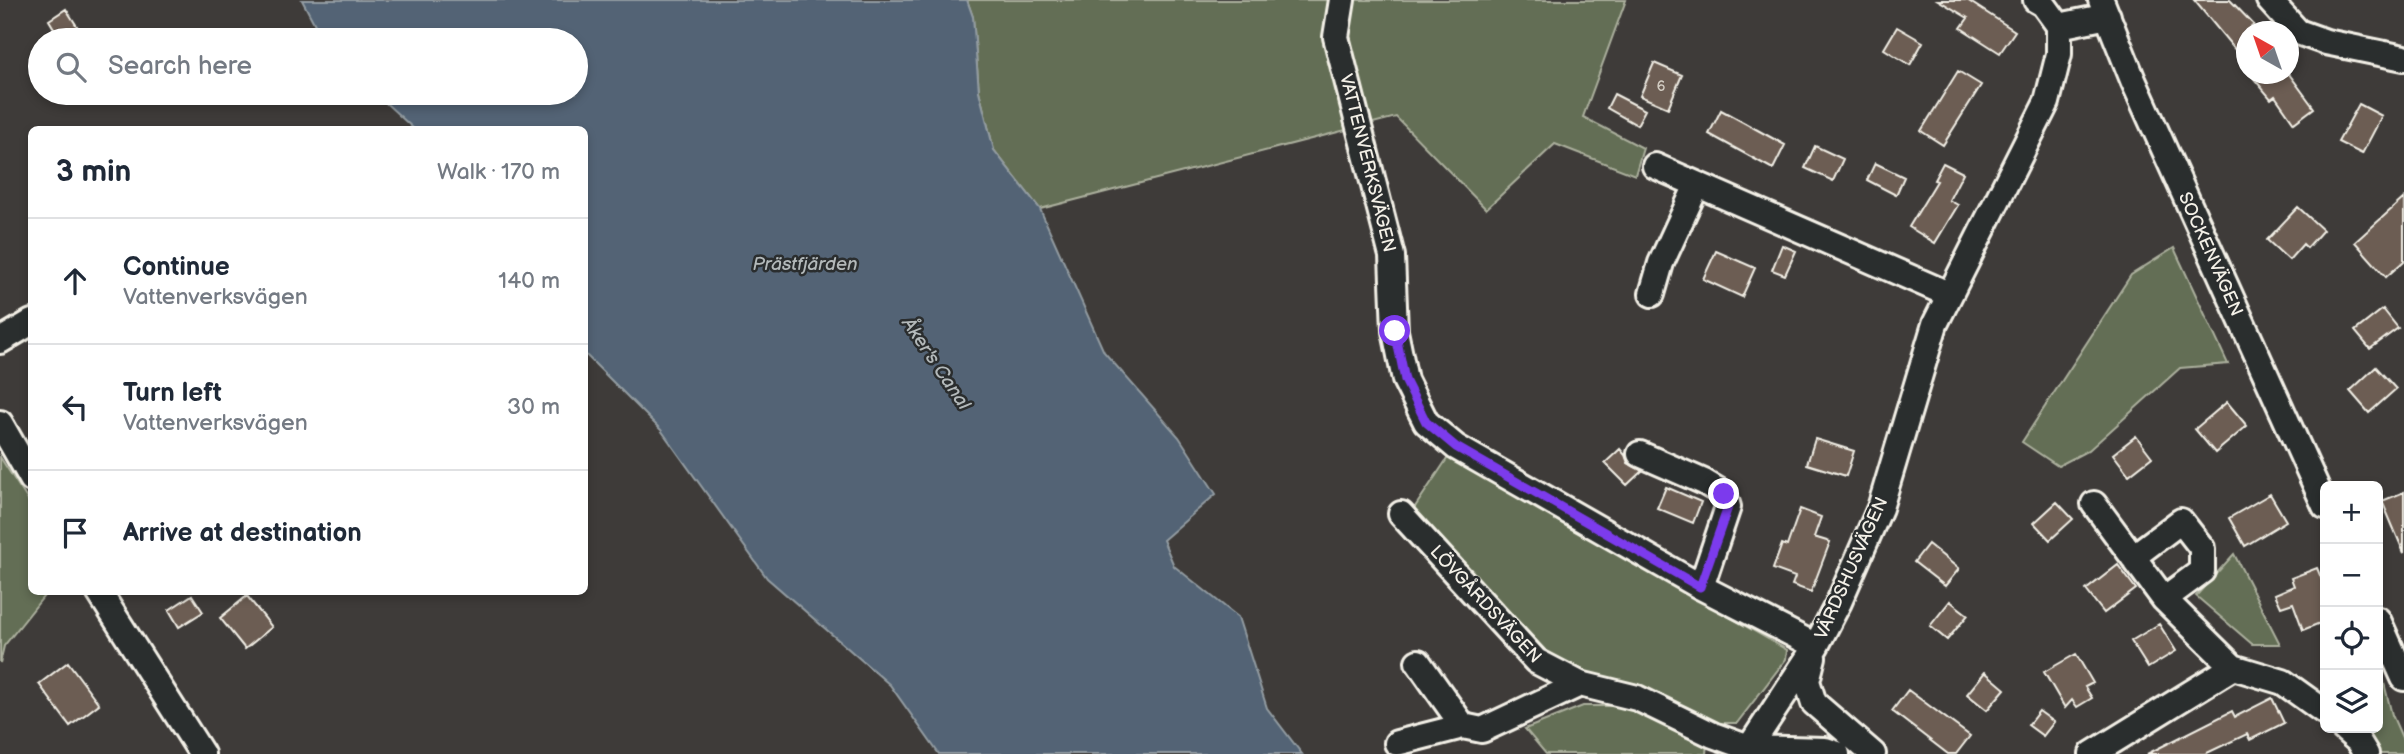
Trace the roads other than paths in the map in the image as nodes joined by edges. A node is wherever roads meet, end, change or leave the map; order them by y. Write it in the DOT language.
graph roads {
  1 [pos="1342,0"];
  2 [pos="2036,0"];
  3 [pos="2269,0"];
  4 [pos="2105,8"];
  5 [pos="2059,26"];
  6 [pos="2404,58"];
  7 [pos="1655,166"];
  8 [pos="1697,185"];
  9 [pos="1652,294"];
  10 [pos="1948,294"];
  11 [pos="28,324"];
  12 [pos="0,341"];
  13 [pos="0,423"];
  14 [pos="23,440"];
  15 [pos="1640,453"];
  16 [pos="28,461"];
  17 [pos="2320,495"];
  18 [pos="2094,504"];
  19 [pos="1401,514"];
  20 [pos="2133,557"];
  21 [pos="1700,587"];
  22 [pos="101,595"];
  23 [pos="2164,599"];
  24 [pos="2383,631"];
  25 [pos="1816,646"];
  26 [pos="1418,662"];
  27 [pos="2233,667"];
  28 [pos="2404,678"];
  29 [pos="1580,684"];
  30 [pos="2320,708"];
  31 [pos="1462,726"];
  32 [pos="2349,733"];
  33 [pos="1397,743"];
  34 [pos="1747,751"];
  35 [pos="202,754"];
  36 [pos="1837,754"];
  37 [pos="1873,754"];
  38 [pos="2092,754"];
  39 [pos="2366,754"];
  1 -- 21 [label="street, VATTENVERKSVÄGEN"];
  2 -- 5 [label="street"];
  3 -- 6 [label="street"];
  4 -- 5 [label="street"];
  4 -- 17 [label="street, SOCKENVÄGEN"];
  5 -- 10 [label="street, VÄRDSHUSVÄGEN"];
  7 -- 8 [label="street"];
  8 -- 9 [label="street"];
  8 -- 10 [label="street"];
  10 -- 25 [label="street, VÄRDSHUSVÄGEN"];
  11 -- 12 [label="street"];
  13 -- 14 [label="street"];
  14 -- 16 [label="street"];
  15 -- 21 [label="street"];
  18 -- 20 [label="street"];
  19 -- 29 [label="street, LÖVGÅRDSVÄGEN"];
  20 -- 23 [label="street"];
  20 -- 23 [label="street"];
  21 -- 25 [label="street, VATTENVERKSVÄGEN"];
  22 -- 35 [label="street"];
  23 -- 27 [label="street"];
  24 -- 28 [label="street"];
  25 -- 34 [label="street, VÄRDSHUSVÄGEN"];
  25 -- 37 [label="street"];
  26 -- 31 [label="street"];
  27 -- 30 [label="street"];
  27 -- 38 [label="street"];
  29 -- 31 [label="street"];
  29 -- 34 [label="street, LÖVGÅRDSVÄGEN"];
  31 -- 33 [label="street"];
  32 -- 39 [label="street"];
  34 -- 36 [label="street"];
}
